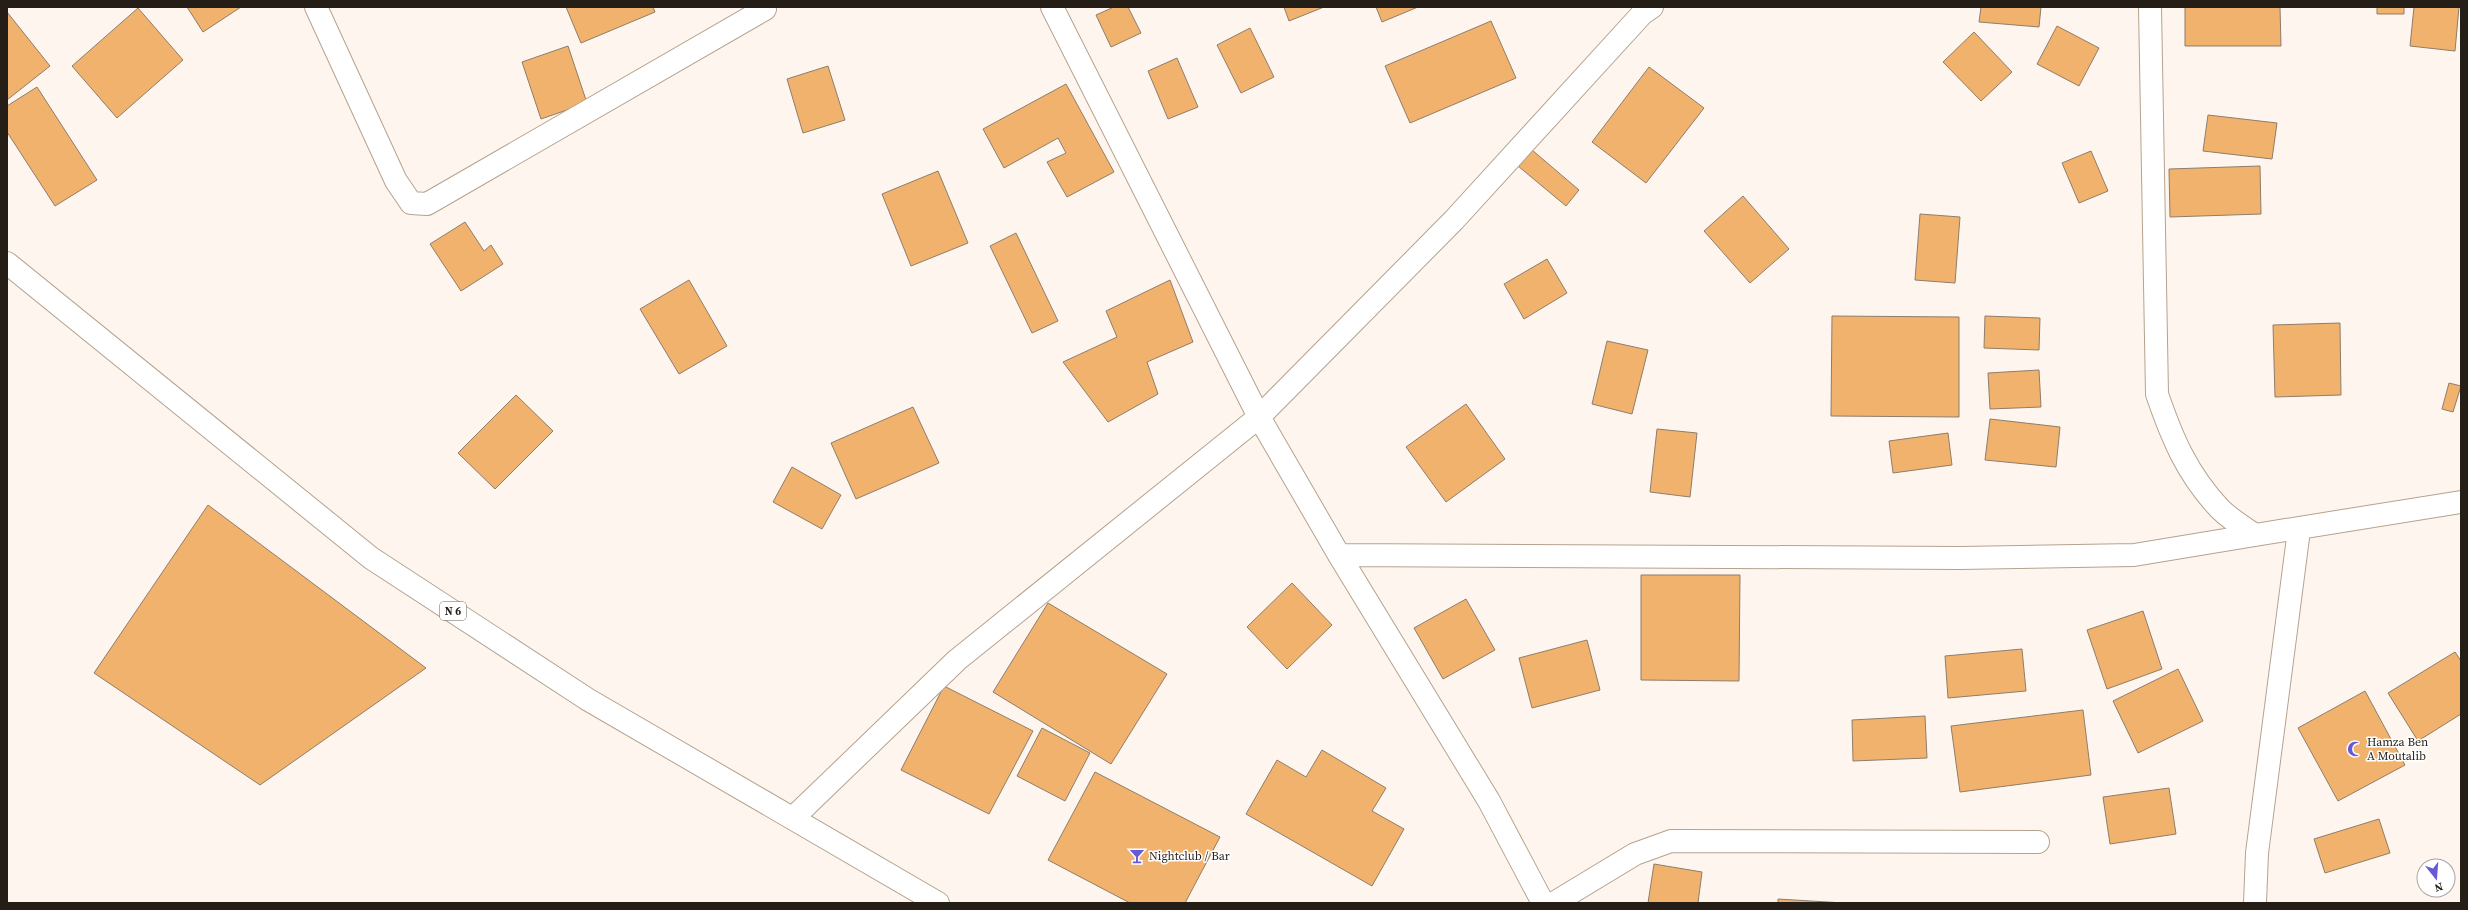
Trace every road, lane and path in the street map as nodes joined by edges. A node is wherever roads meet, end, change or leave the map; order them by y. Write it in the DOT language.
graph roads {
  1 [pos="316,7"];
  2 [pos="1052,7"];
  3 [pos="2150,7"];
  4 [pos="765,9"];
  5 [pos="1644,9"];
  6 [pos="7,263"];
  7 [pos="1259,417"];
  8 [pos="2461,502"];
  9 [pos="2299,530"];
  10 [pos="2255,535"];
  11 [pos="1340,555"];
  12 [pos="793,818"];
  13 [pos="2038,842"];
  14 [pos="938,903"];
  15 [pos="1543,903"];
  16 [pos="1554,903"];
  17 [pos="2255,903"];
  1 -- 4 [label="street"];
  2 -- 7 [label="street"];
  3 -- 10 [label="street"];
  5 -- 7 [label="street"];
  6 -- 12 [label="street, N 6"];
  7 -- 11 [label="street"];
  7 -- 12 [label="street"];
  8 -- 9 [label="street"];
  9 -- 10 [label="street"];
  9 -- 17 [label="street"];
  10 -- 11 [label="street"];
  11 -- 15 [label="street"];
  12 -- 14 [label="street, N 6"];
  13 -- 16 [label="street"];
}
